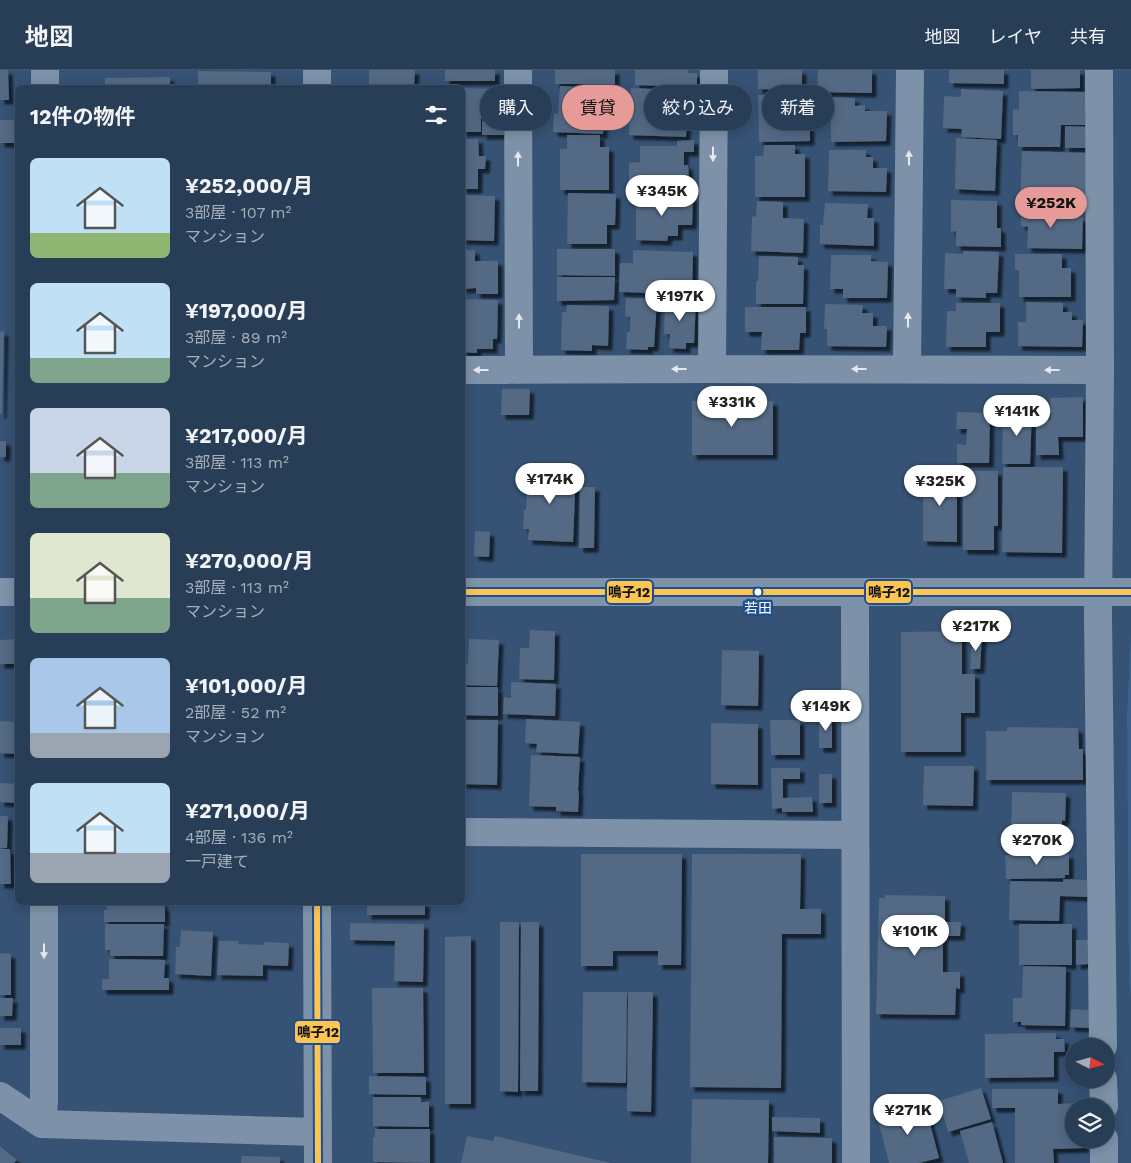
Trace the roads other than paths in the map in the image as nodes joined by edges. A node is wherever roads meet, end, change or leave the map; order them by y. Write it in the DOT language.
graph roads {
  1 [pos="45,70"];
  2 [pos="317,70"];
  3 [pos="518,70"];
  4 [pos="714,70"];
  5 [pos="910,70"];
  6 [pos="1099,70"];
  7 [pos="45,85"];
  8 [pos="317,85"];
  9 [pos="712,369"];
  10 [pos="907,369"];
  11 [pos="465,370"];
  12 [pos="520,370"];
  13 [pos="1100,370"];
  14 [pos="0,592"];
  15 [pos="15,592"];
  16 [pos="465,592"];
  17 [pos="856,592"];
  18 [pos="1118,592"];
  19 [pos="465,832"];
  20 [pos="855,835"];
  21 [pos="44,905"];
  22 [pos="317,905"];
  23 [pos="1103,1038"];
  24 [pos="0,1096"];
  25 [pos="42,1124"];
  26 [pos="318,1132"];
  27 [pos="1104,1148"];
  28 [pos="318,1163"];
  29 [pos="856,1163"];
  30 [pos="1104,1163"];
  1 -- 7 [label="street"];
  2 -- 8 [label="street"];
  12 -- 3 [label="street, one-way"];
  4 -- 9 [label="street, one-way"];
  10 -- 5 [label="street, one-way"];
  6 -- 13 [label="street"];
  10 -- 9 [label="street, one-way"];
  9 -- 12 [label="street, one-way"];
  13 -- 10 [label="street, one-way"];
  12 -- 11 [label="street, one-way"];
  13 -- 18 [label="street"];
  14 -- 15 [label="street"];
  16 -- 17 [label="street"];
  17 -- 18 [label="street"];
  17 -- 20 [label="street"];
  18 -- 23 [label="street"];
  19 -- 20 [label="street"];
  20 -- 29 [label="street"];
  21 -- 25 [label="street, one-way"];
  22 -- 26 [label="street"];
  24 -- 25 [label="street"];
  25 -- 26 [label="street"];
  26 -- 28 [label="street"];
  27 -- 30 [label="street"];
}
